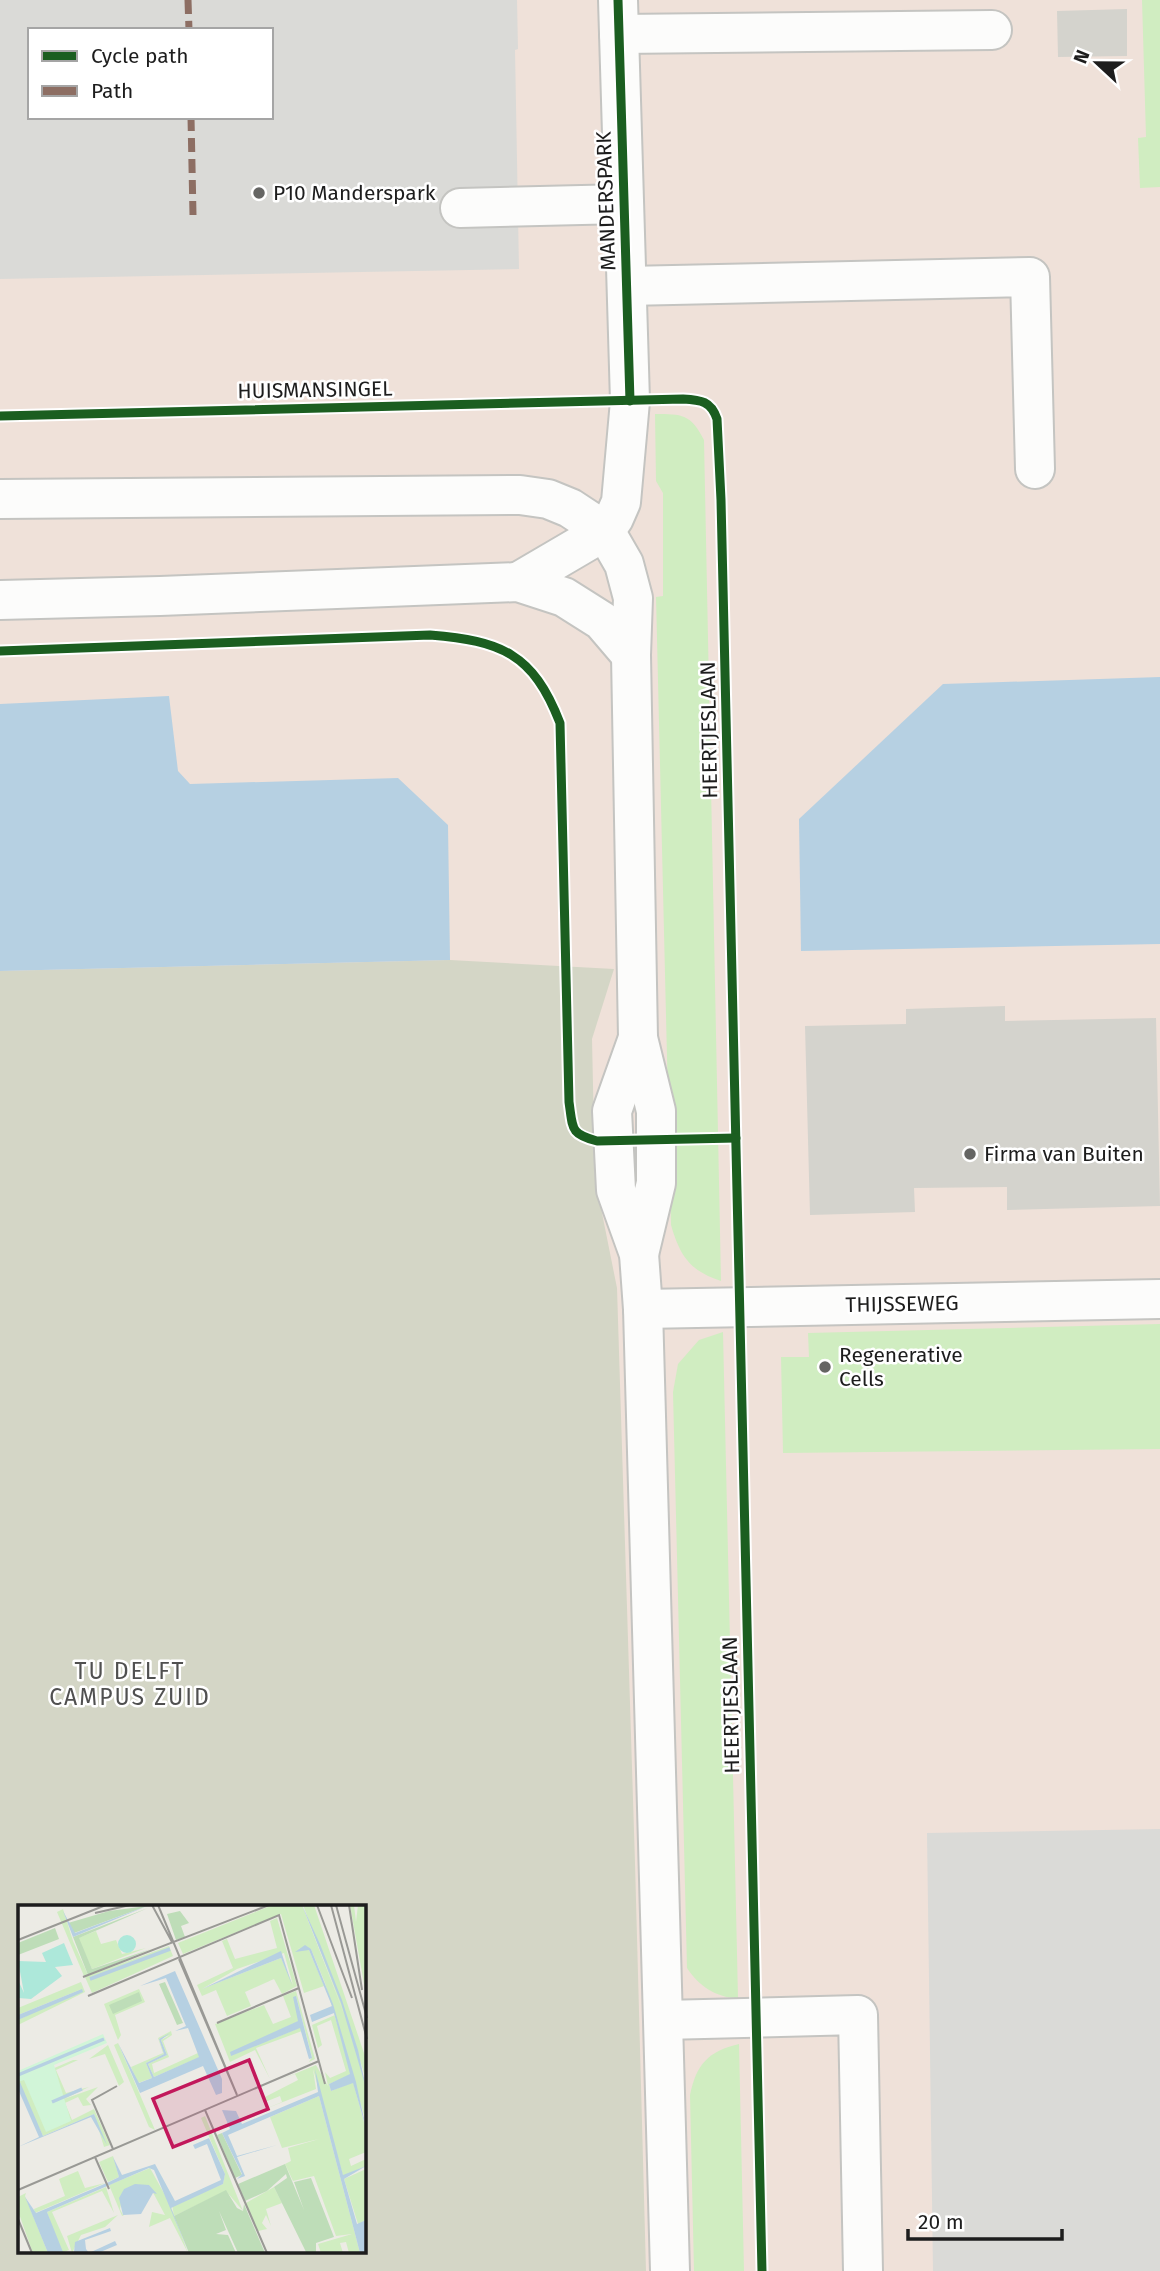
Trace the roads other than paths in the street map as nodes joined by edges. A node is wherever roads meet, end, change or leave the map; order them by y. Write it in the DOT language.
graph roads {
  1 [pos="618,17"];
  2 [pos="992,30"];
  3 [pos="624,204"];
  4 [pos="460,208"];
  5 [pos="627,286"];
  6 [pos="1035,469"];
  7 [pos="0,499"];
  8 [pos="605,531"];
  9 [pos="518,582"];
  10 [pos="0,600"];
  11 [pos="631,655"];
  12 [pos="1160,1299"];
  13 [pos="643,1309"];
  14 [pos="664,2020"];
  15 [pos="670,2271"];
  16 [pos="863,2271"];
  1 -- 2 [label="street"];
  1 -- 3 [label="street, MANDERSPARK"];
  3 -- 4 [label="street"];
  3 -- 5 [label="street, MANDERSPARK"];
  5 -- 6 [label="street"];
  5 -- 8 [label="street, MANDERSPARK"];
  7 -- 8 [label="street"];
  8 -- 9 [label="street"];
  8 -- 11 [label="street"];
  9 -- 10 [label="street"];
  9 -- 11 [label="street"];
  11 -- 13 [label="street"];
  12 -- 13 [label="street, THIJSSEWEG"];
  13 -- 14 [label="street"];
  14 -- 15 [label="street"];
  14 -- 16 [label="street"];
}
